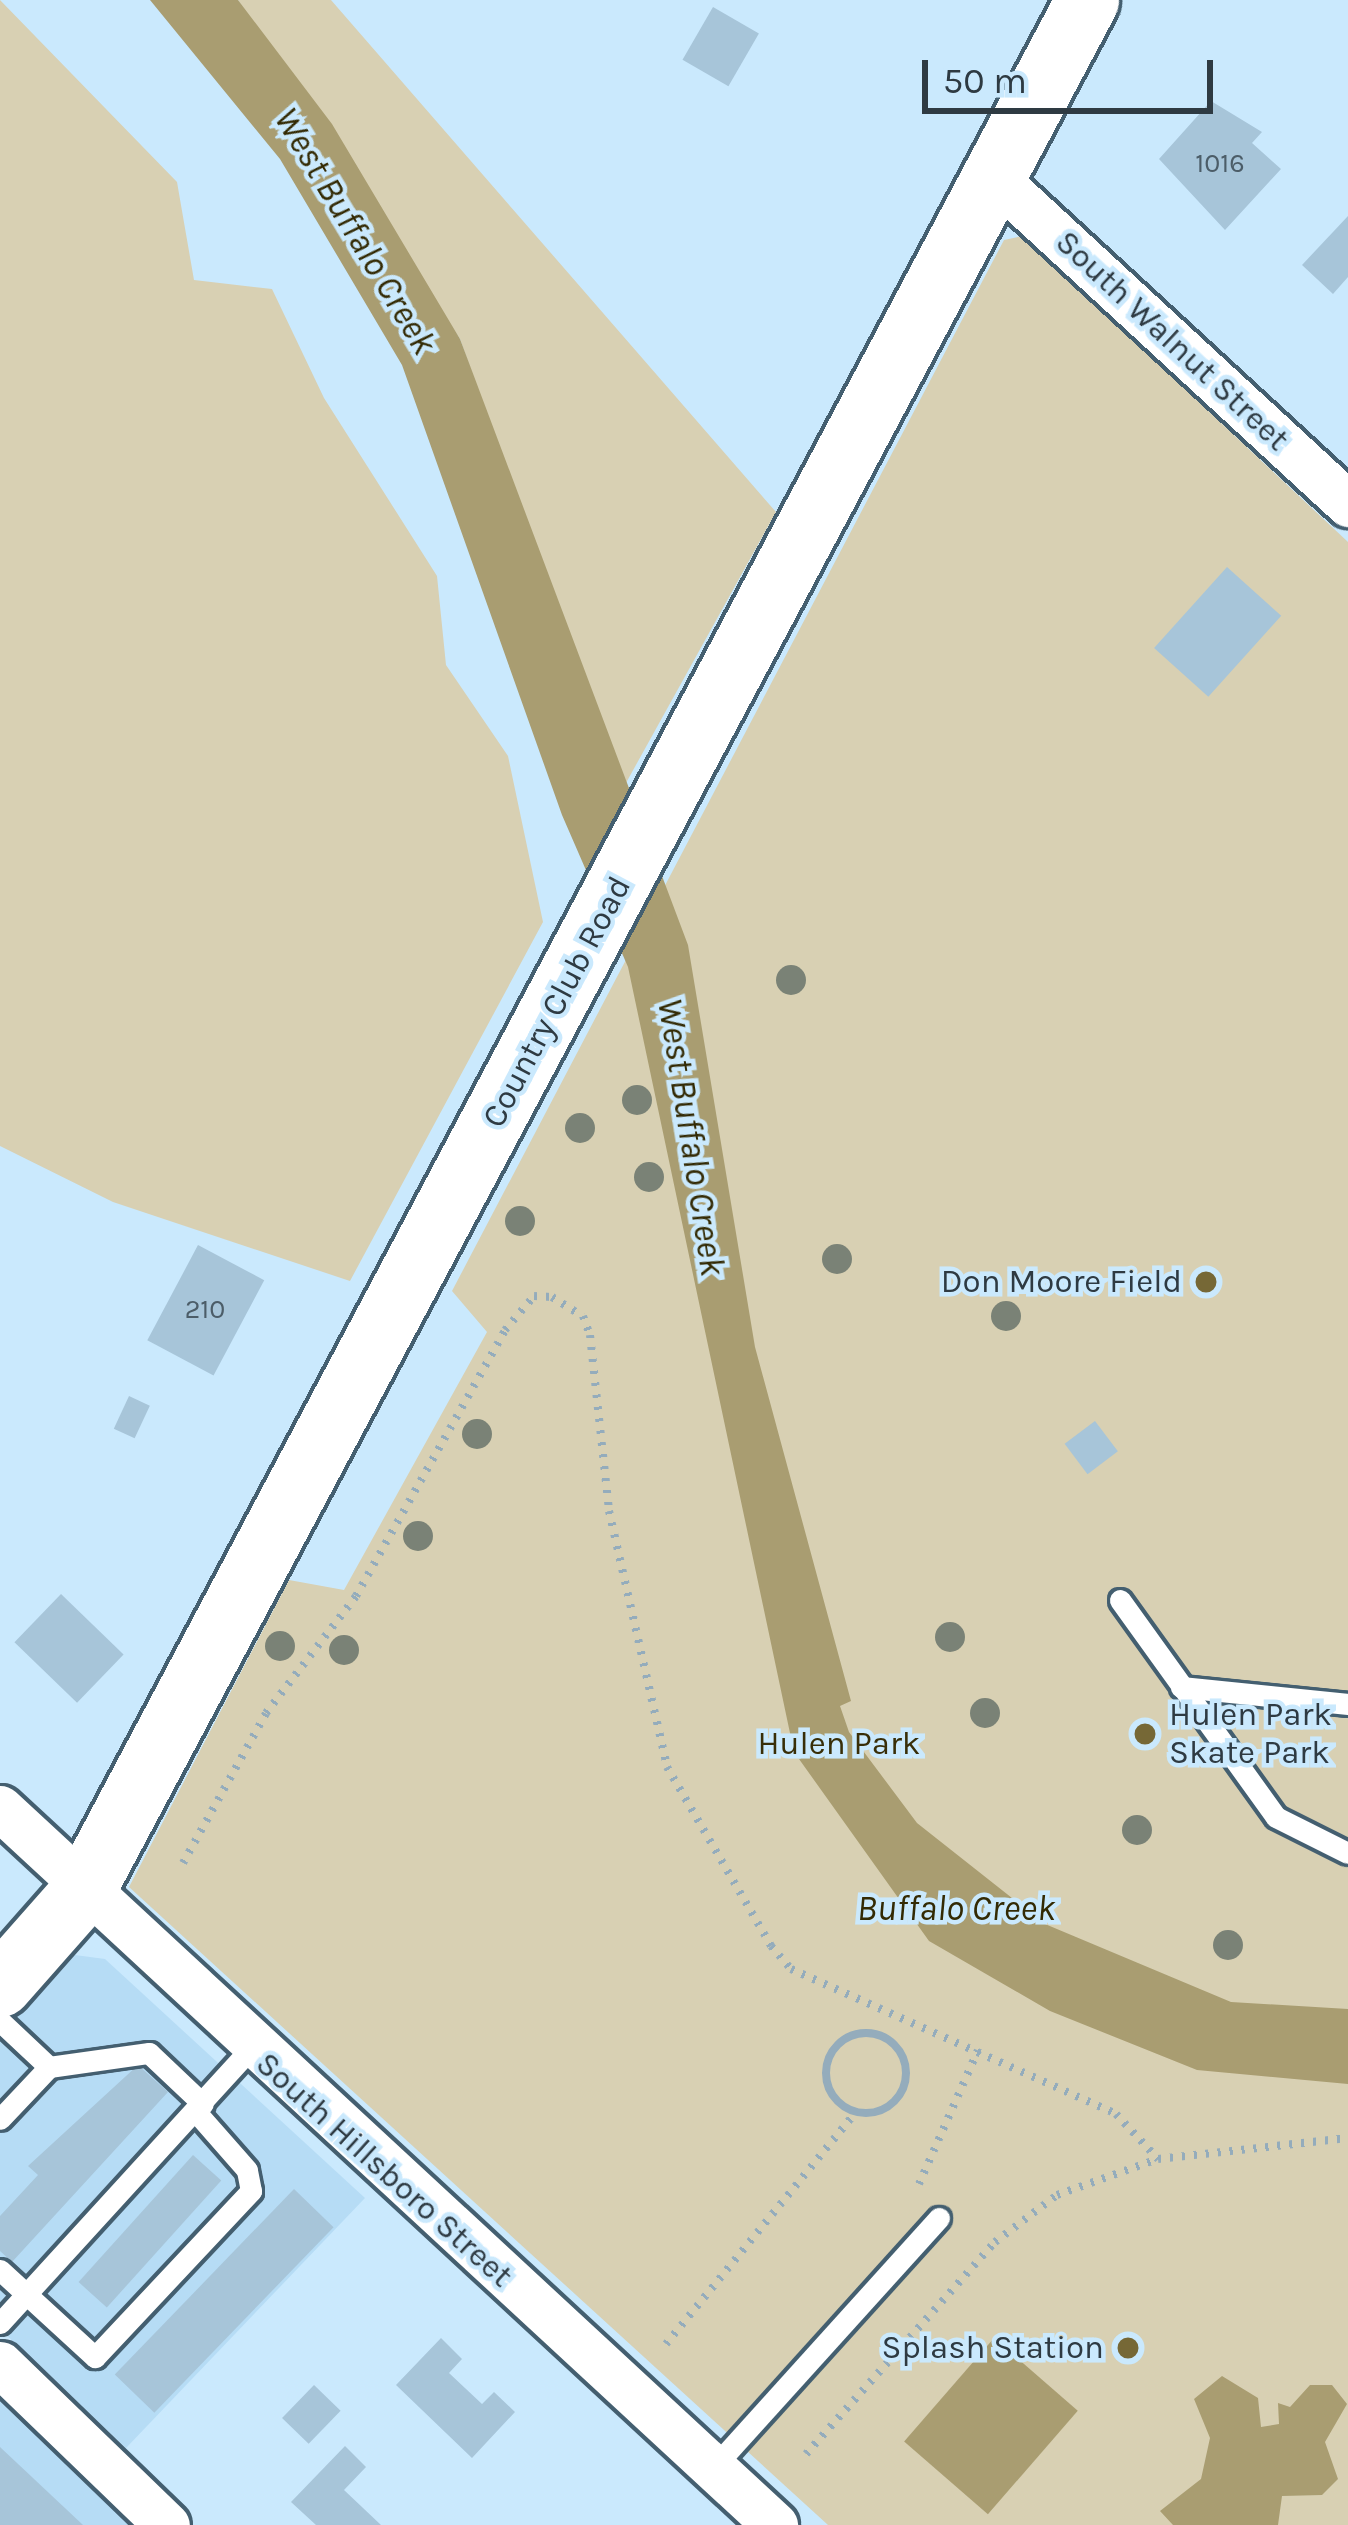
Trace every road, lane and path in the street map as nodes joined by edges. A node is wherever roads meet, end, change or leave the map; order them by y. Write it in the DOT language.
graph roads {
  1 [pos="1087,0"];
  2 [pos="995,178"];
  3 [pos="1348,504"];
  4 [pos="1120,1600"];
  5 [pos="1180,1687"];
  6 [pos="1348,1704"];
  7 [pos="0,1808"];
  8 [pos="1348,1852"];
  9 [pos="183,1863"];
  10 [pos="83,1891"];
  11 [pos="0,1985"];
  12 [pos="0,2021"];
  13 [pos="250,2049"];
  14 [pos="978,2050"];
  15 [pos="49,2066"];
  16 [pos="199,2108"];
  17 [pos="856,2112"];
  18 [pos="0,2119"];
  19 [pos="1348,2138"];
  20 [pos="1158,2159"];
  21 [pos="919,2184"];
  22 [pos="939,2218"];
  23 [pos="0,2270"];
  24 [pos="27,2294"];
  25 [pos="0,2323"];
  26 [pos="666,2344"];
  27 [pos="0,2364"];
  28 [pos="806,2454"];
  29 [pos="713,2468"];
  30 [pos="167,2525"];
  31 [pos="775,2525"];
  1 -- 2 [label="main road, Country Club Road"];
  2 -- 3 [label="street, South Walnut Street"];
  2 -- 10 [label="main road, Country Club Road"];
  4 -- 5 [label="lane"];
  5 -- 6 [label="lane"];
  5 -- 8 [label="lane"];
  7 -- 10 [label="street, South Hillsboro Street"];
  9 -- 14 [label="path"];
  10 -- 11 [label="main road, Country Club Road"];
  10 -- 13 [label="street, South Hillsboro Street"];
  12 -- 15 [label="lane"];
  13 -- 16 [label="lane"];
  13 -- 29 [label="street, South Hillsboro Street"];
  14 -- 20 [label="path"];
  14 -- 21 [label="path"];
  15 -- 16 [label="lane"];
  15 -- 18 [label="lane"];
  16 -- 24 [label="lane"];
  16 -- 24 [label="lane"];
  17 -- 17 [label="path"];
  17 -- 26 [label="path"];
  19 -- 20 [label="path"];
  20 -- 28 [label="path"];
  22 -- 29 [label="lane"];
  23 -- 24 [label="lane"];
  24 -- 25 [label="lane"];
  27 -- 30 [label="street"];
  29 -- 31 [label="street, South Hillsboro Street"];
}
